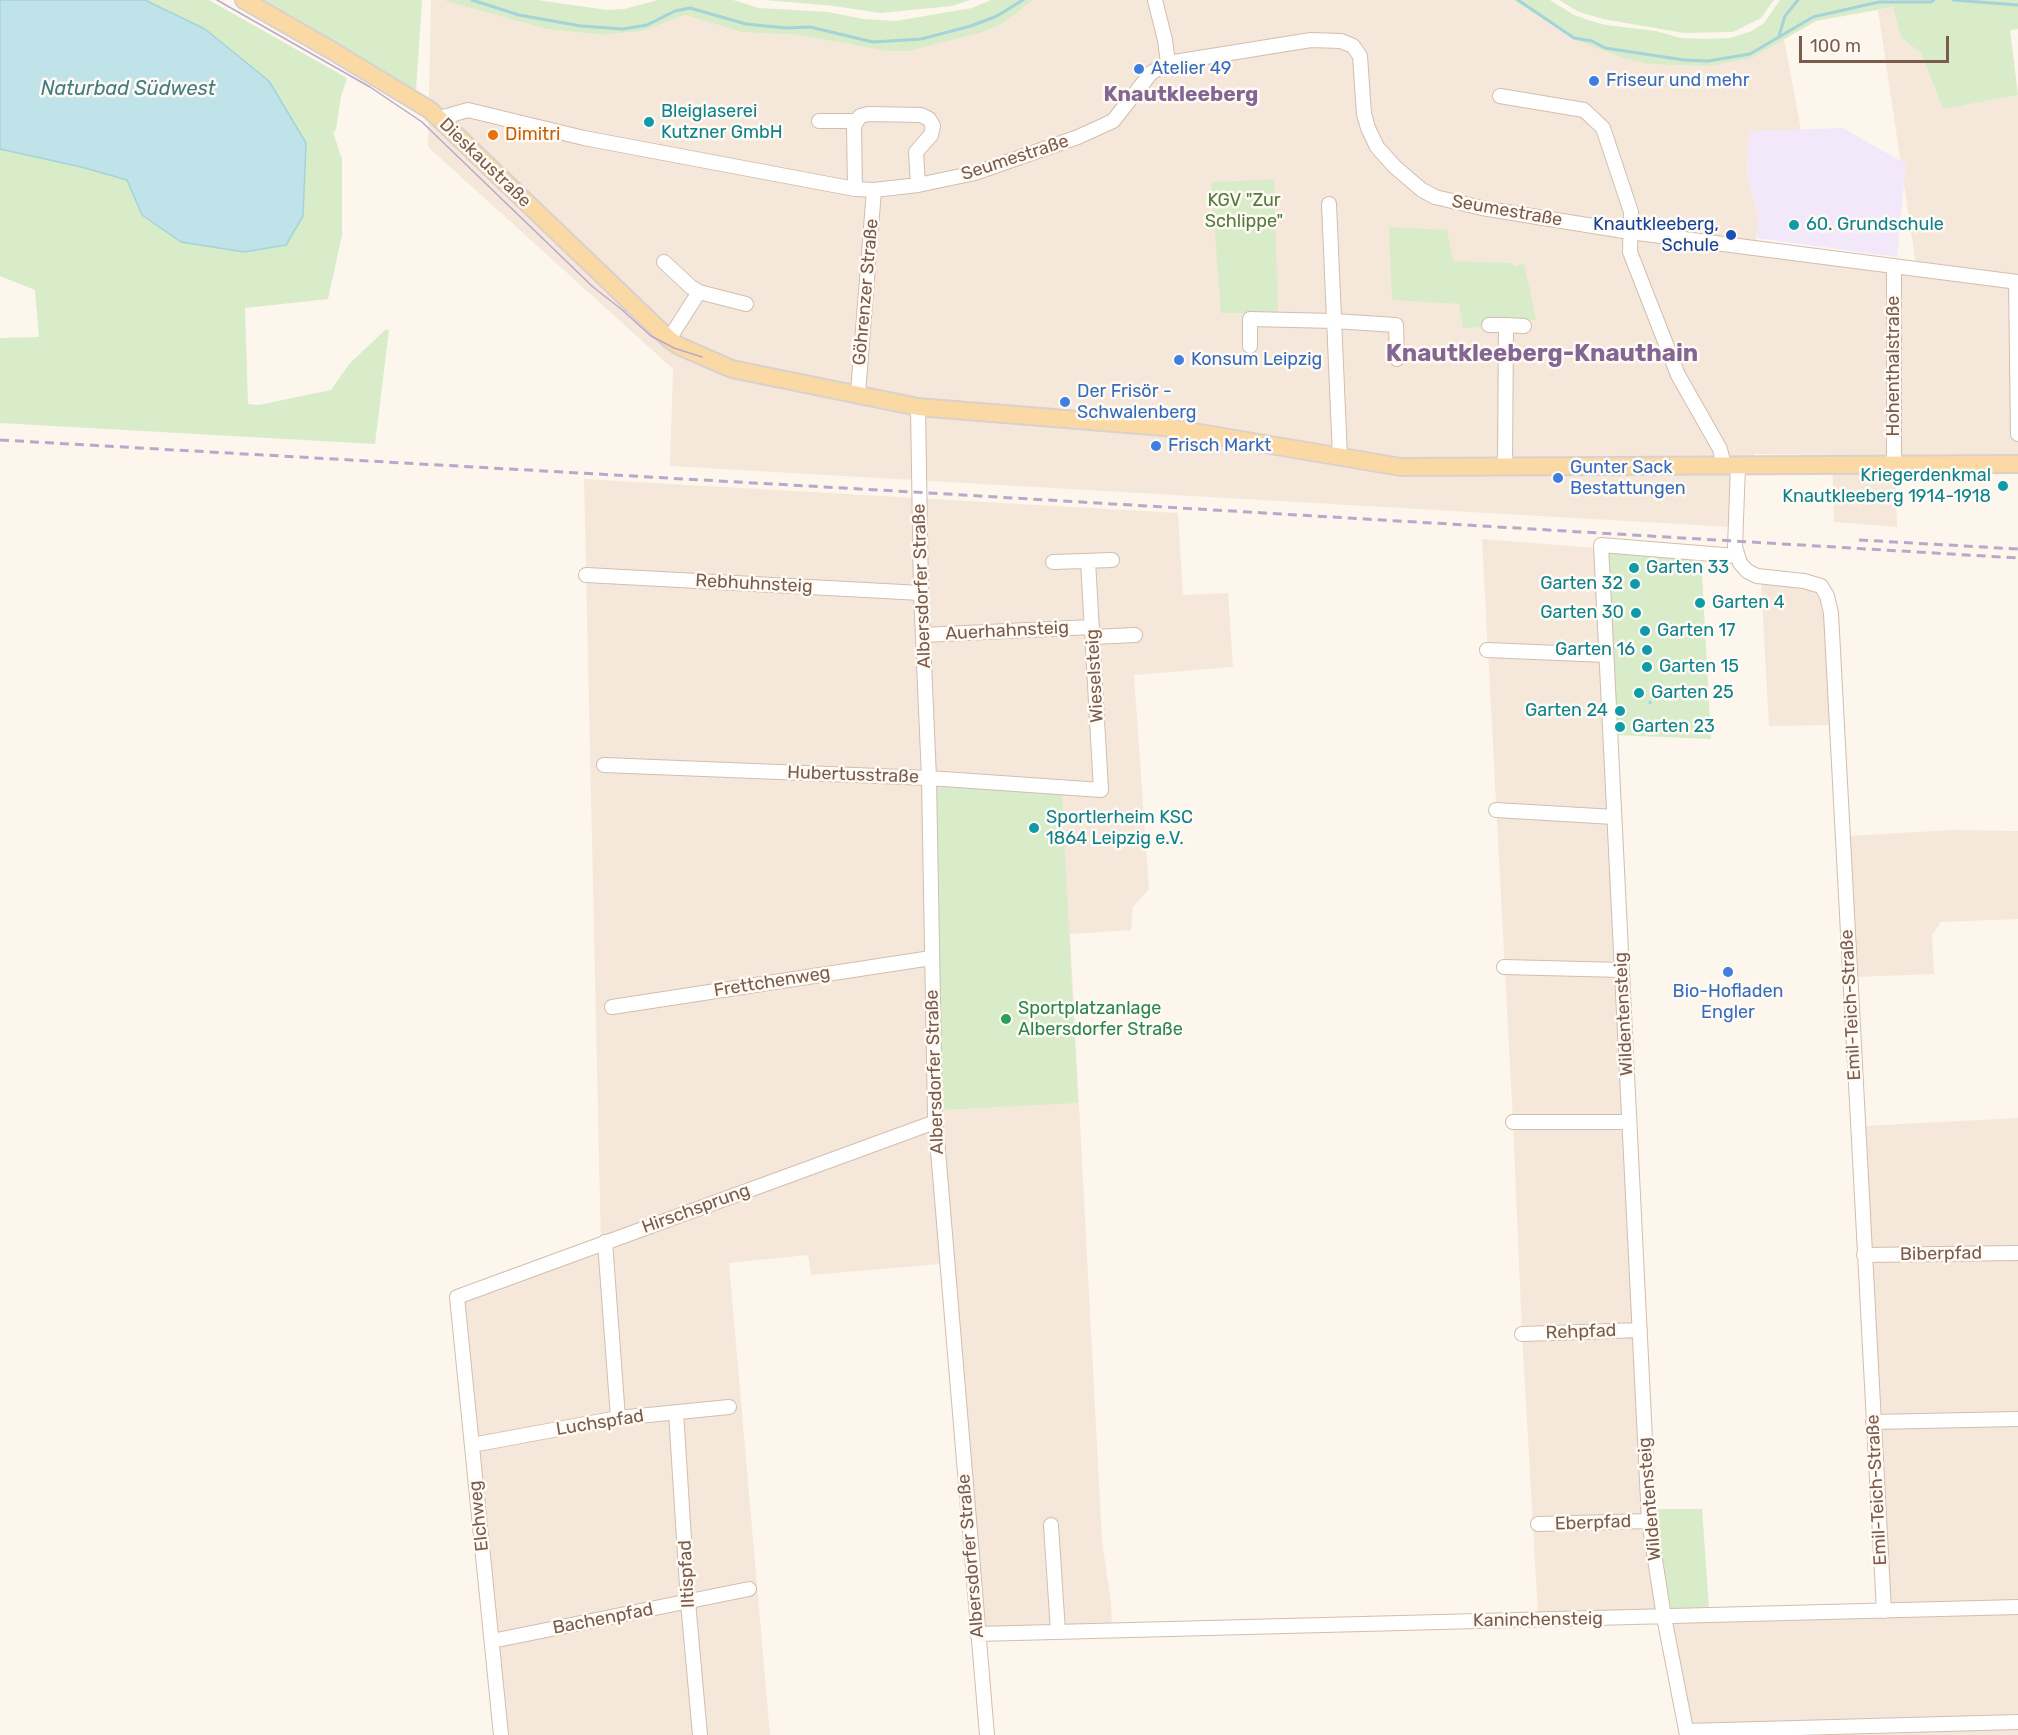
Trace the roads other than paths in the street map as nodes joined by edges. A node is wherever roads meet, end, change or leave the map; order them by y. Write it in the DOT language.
graph roads {
  1 [pos="244,0"];
  2 [pos="1155,0"];
  3 [pos="1168,63"];
  4 [pos="1500,96"];
  5 [pos="440,118"];
  6 [pos="819,121"];
  7 [pos="855,121"];
  8 [pos="918,185"];
  9 [pos="855,189"];
  10 [pos="874,190"];
  11 [pos="1329,204"];
  12 [pos="1630,232"];
  13 [pos="664,262"];
  14 [pos="1894,266"];
  15 [pos="2017,282"];
  16 [pos="699,292"];
  17 [pos="746,304"];
  18 [pos="1334,321"];
  19 [pos="1489,325"];
  20 [pos="1506,325"];
  21 [pos="1524,326"];
  22 [pos="669,339"];
  23 [pos="1250,346"];
  24 [pos="1397,359"];
  25 [pos="858,393"];
  26 [pos="918,407"];
  27 [pos="2018,434"];
  28 [pos="1340,457"];
  29 [pos="2018,464"];
  30 [pos="1505,466"];
  31 [pos="1731,466"];
  32 [pos="1894,466"];
  33 [pos="1736,556"];
  34 [pos="1112,560"];
  35 [pos="1088,561"];
  36 [pos="1053,562"];
  37 [pos="586,575"];
  38 [pos="921,592"];
  39 [pos="1092,632"];
  40 [pos="923,635"];
  41 [pos="1135,635"];
  42 [pos="1487,650"];
  43 [pos="1606,656"];
  44 [pos="604,765"];
  45 [pos="928,778"];
  46 [pos="1101,790"];
  47 [pos="1496,810"];
  48 [pos="1614,817"];
  49 [pos="931,958"];
  50 [pos="1504,967"];
  51 [pos="1622,970"];
  52 [pos="612,1007"];
  53 [pos="935,1122"];
  54 [pos="1513,1122"];
  55 [pos="1629,1122"];
  56 [pos="605,1242"];
  57 [pos="2018,1253"];
  58 [pos="1864,1255"];
  59 [pos="457,1297"];
  60 [pos="1640,1330"];
  61 [pos="1522,1334"];
  62 [pos="729,1407"];
  63 [pos="676,1412"];
  64 [pos="618,1418"];
  65 [pos="2018,1419"];
  66 [pos="1873,1422"];
  67 [pos="472,1445"];
  68 [pos="1648,1521"];
  69 [pos="1538,1524"];
  70 [pos="1051,1525"];
  71 [pos="749,1589"];
  72 [pos="688,1602"];
  73 [pos="2018,1607"];
  74 [pos="1884,1611"];
  75 [pos="1664,1617"];
  76 [pos="1058,1632"];
  77 [pos="977,1634"];
  78 [pos="492,1641"];
  79 [pos="2018,1722"];
  80 [pos="1686,1733"];
  81 [pos="501,1735"];
  82 [pos="700,1735"];
  83 [pos="987,1735"];
  1 -- 5 [label="main road, Dieskaustraße"];
  2 -- 3 [label="street"];
  3 -- 8 [label="street, Seumestraße"];
  3 -- 12 [label="street, Seumestraße"];
  4 -- 12 [label="street"];
  5 -- 9 [label="street, Seumestraße"];
  5 -- 22 [label="main road, Dieskaustraße"];
  6 -- 7 [label="street"];
  7 -- 8 [label="street"];
  7 -- 9 [label="street"];
  8 -- 10 [label="street, Seumestraße"];
  9 -- 10 [label="street, Seumestraße"];
  10 -- 25 [label="street, Göhrenzer Straße"];
  11 -- 18 [label="street"];
  12 -- 14 [label="street, Seumestraße"];
  12 -- 31 [label="street"];
  13 -- 16 [label="street"];
  14 -- 15 [label="street, Seumestraße"];
  14 -- 32 [label="street, Hohenthalstraße"];
  15 -- 27 [label="street"];
  16 -- 17 [label="street"];
  16 -- 22 [label="street"];
  18 -- 23 [label="street"];
  18 -- 24 [label="street"];
  18 -- 28 [label="street"];
  19 -- 20 [label="street"];
  20 -- 21 [label="street"];
  20 -- 30 [label="street"];
  22 -- 25 [label="main road, Dieskaustraße"];
  25 -- 26 [label="main road, Dieskaustraße"];
  26 -- 28 [label="main road, Dieskaustraße"];
  26 -- 38 [label="street, Albersdorfer Straße"];
  28 -- 30 [label="main road, Dieskaustraße"];
  29 -- 32 [label="main road, Dieskaustraße"];
  30 -- 31 [label="main road, Dieskaustraße"];
  31 -- 32 [label="main road, Dieskaustraße"];
  31 -- 33 [label="street"];
  33 -- 43 [label="street, Wildentensteig"];
  33 -- 58 [label="street, Emil-Teich-Straße"];
  34 -- 35 [label="street"];
  35 -- 36 [label="street"];
  35 -- 39 [label="street, Wieselsteig"];
  37 -- 38 [label="street, Rebhuhnsteig"];
  38 -- 40 [label="street, Albersdorfer Straße"];
  39 -- 40 [label="street, Auerhahnsteig"];
  39 -- 41 [label="street, Auerhahnsteig"];
  39 -- 46 [label="street, Wieselsteig"];
  40 -- 45 [label="street, Albersdorfer Straße"];
  42 -- 43 [label="street"];
  43 -- 48 [label="street, Wildentensteig"];
  44 -- 45 [label="street, Hubertusstraße"];
  45 -- 46 [label="street, Hubertusstraße"];
  45 -- 49 [label="street, Albersdorfer Straße"];
  47 -- 48 [label="street"];
  48 -- 51 [label="street, Wildentensteig"];
  49 -- 52 [label="street, Frettchenweg"];
  49 -- 53 [label="street, Albersdorfer Straße"];
  50 -- 51 [label="street"];
  51 -- 55 [label="street, Wildentensteig"];
  53 -- 56 [label="street, Hirschsprung"];
  53 -- 77 [label="street, Albersdorfer Straße"];
  54 -- 55 [label="street"];
  55 -- 60 [label="street, Wildentensteig"];
  56 -- 59 [label="street, Hirschsprung"];
  56 -- 64 [label="street"];
  57 -- 58 [label="street, Biberpfad"];
  58 -- 66 [label="street, Emil-Teich-Straße"];
  59 -- 67 [label="street, Elchweg"];
  60 -- 61 [label="street, Rehpfad"];
  60 -- 68 [label="street, Wildentensteig"];
  62 -- 63 [label="street, Luchspfad"];
  63 -- 64 [label="street, Luchspfad"];
  63 -- 72 [label="street, Iltispfad"];
  64 -- 67 [label="street, Luchspfad"];
  65 -- 66 [label="street"];
  66 -- 74 [label="street, Emil-Teich-Straße"];
  67 -- 78 [label="street, Elchweg"];
  68 -- 69 [label="street, Eberpfad"];
  68 -- 75 [label="street, Wildentensteig"];
  70 -- 76 [label="street"];
  71 -- 72 [label="street, Bachenpfad"];
  72 -- 78 [label="street, Bachenpfad"];
  72 -- 82 [label="street, Iltispfad"];
  73 -- 74 [label="street, Kaninchensteig"];
  74 -- 75 [label="street, Kaninchensteig"];
  75 -- 76 [label="street, Kaninchensteig"];
  75 -- 80 [label="street, Wildentensteig"];
  76 -- 77 [label="street, Kaninchensteig"];
  77 -- 83 [label="street, Albersdorfer Straße"];
  78 -- 81 [label="street, Elchweg"];
  79 -- 80 [label="street"];
}
